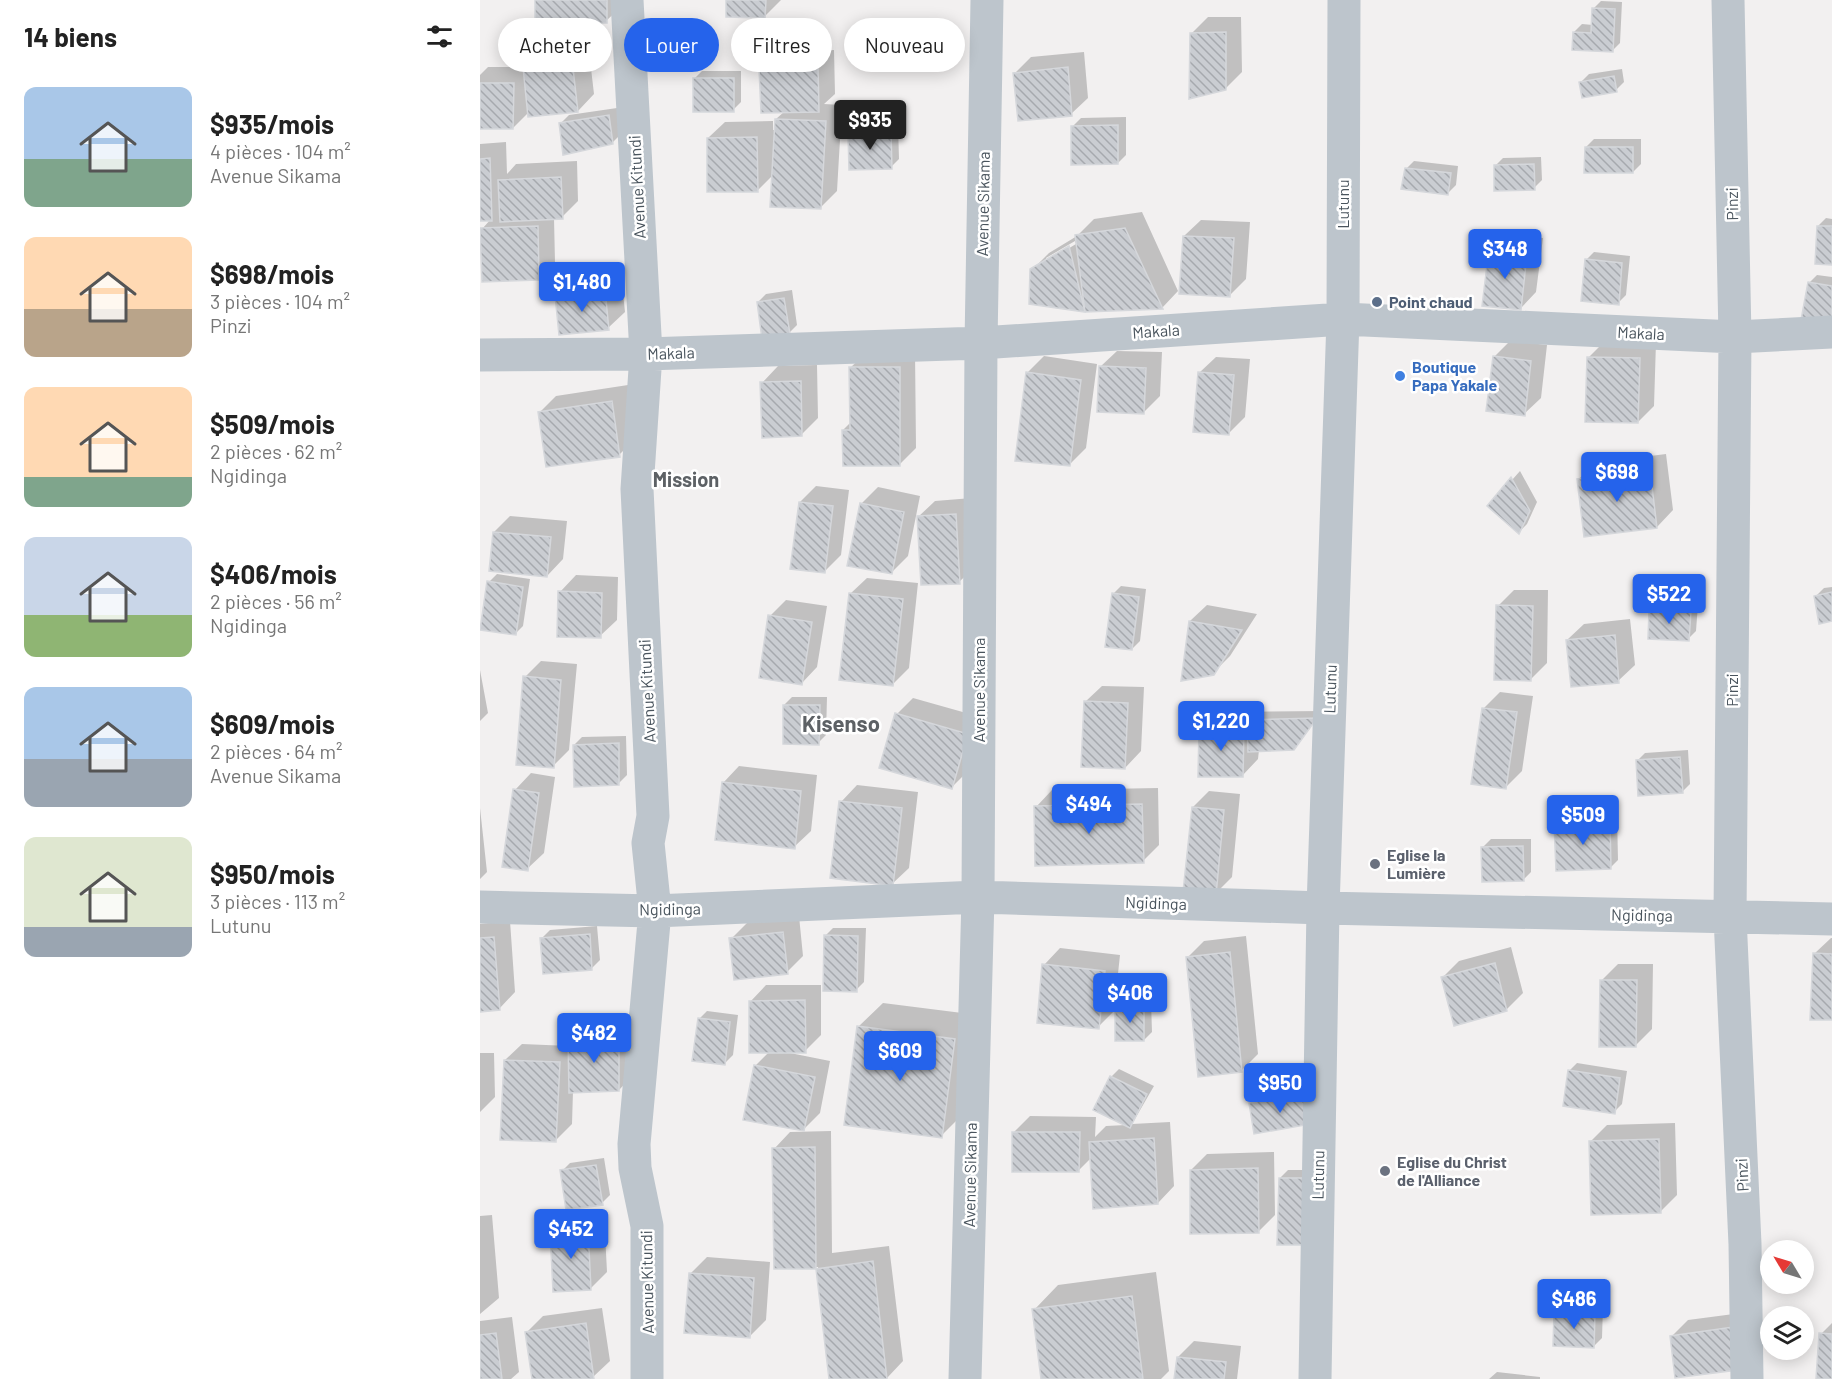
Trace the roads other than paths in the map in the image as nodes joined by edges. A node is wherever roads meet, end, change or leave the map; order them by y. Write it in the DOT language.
graph roads {
  1 [pos="627,0"];
  2 [pos="987,0"];
  3 [pos="1344,0"];
  4 [pos="1728,0"];
  5 [pos="1343,319"];
  6 [pos="1832,332"];
  7 [pos="1735,337"];
  8 [pos="981,343"];
  9 [pos="646,354"];
  10 [pos="480,355"];
  11 [pos="978,897"];
  12 [pos="480,907"];
  13 [pos="1323,908"];
  14 [pos="655,911"];
  15 [pos="1730,917"];
  16 [pos="1832,919"];
  17 [pos="647,1379"];
  18 [pos="965,1379"];
  19 [pos="1315,1379"];
  20 [pos="1747,1379"];
  1 -- 9 [label="street, Avenue Kitundi"];
  2 -- 8 [label="street, Avenue Sikama"];
  3 -- 5 [label="street, Lutunu"];
  4 -- 7 [label="street, Pinzi"];
  5 -- 7 [label="street, Makala"];
  5 -- 8 [label="street, Makala"];
  5 -- 13 [label="street, Lutunu"];
  6 -- 7 [label="street, Makala"];
  7 -- 15 [label="street, Pinzi"];
  8 -- 9 [label="street, Makala"];
  8 -- 11 [label="street, Avenue Sikama"];
  9 -- 10 [label="street, Makala"];
  9 -- 14 [label="street, Avenue Kitundi"];
  11 -- 13 [label="street, Ngidinga"];
  11 -- 14 [label="street, Ngidinga"];
  11 -- 18 [label="street, Avenue Sikama"];
  12 -- 14 [label="street, Ngidinga"];
  13 -- 15 [label="street, Ngidinga"];
  13 -- 19 [label="street, Lutunu"];
  14 -- 17 [label="street, Avenue Kitundi"];
  15 -- 16 [label="street, Ngidinga"];
  15 -- 20 [label="street, Pinzi"];
}
